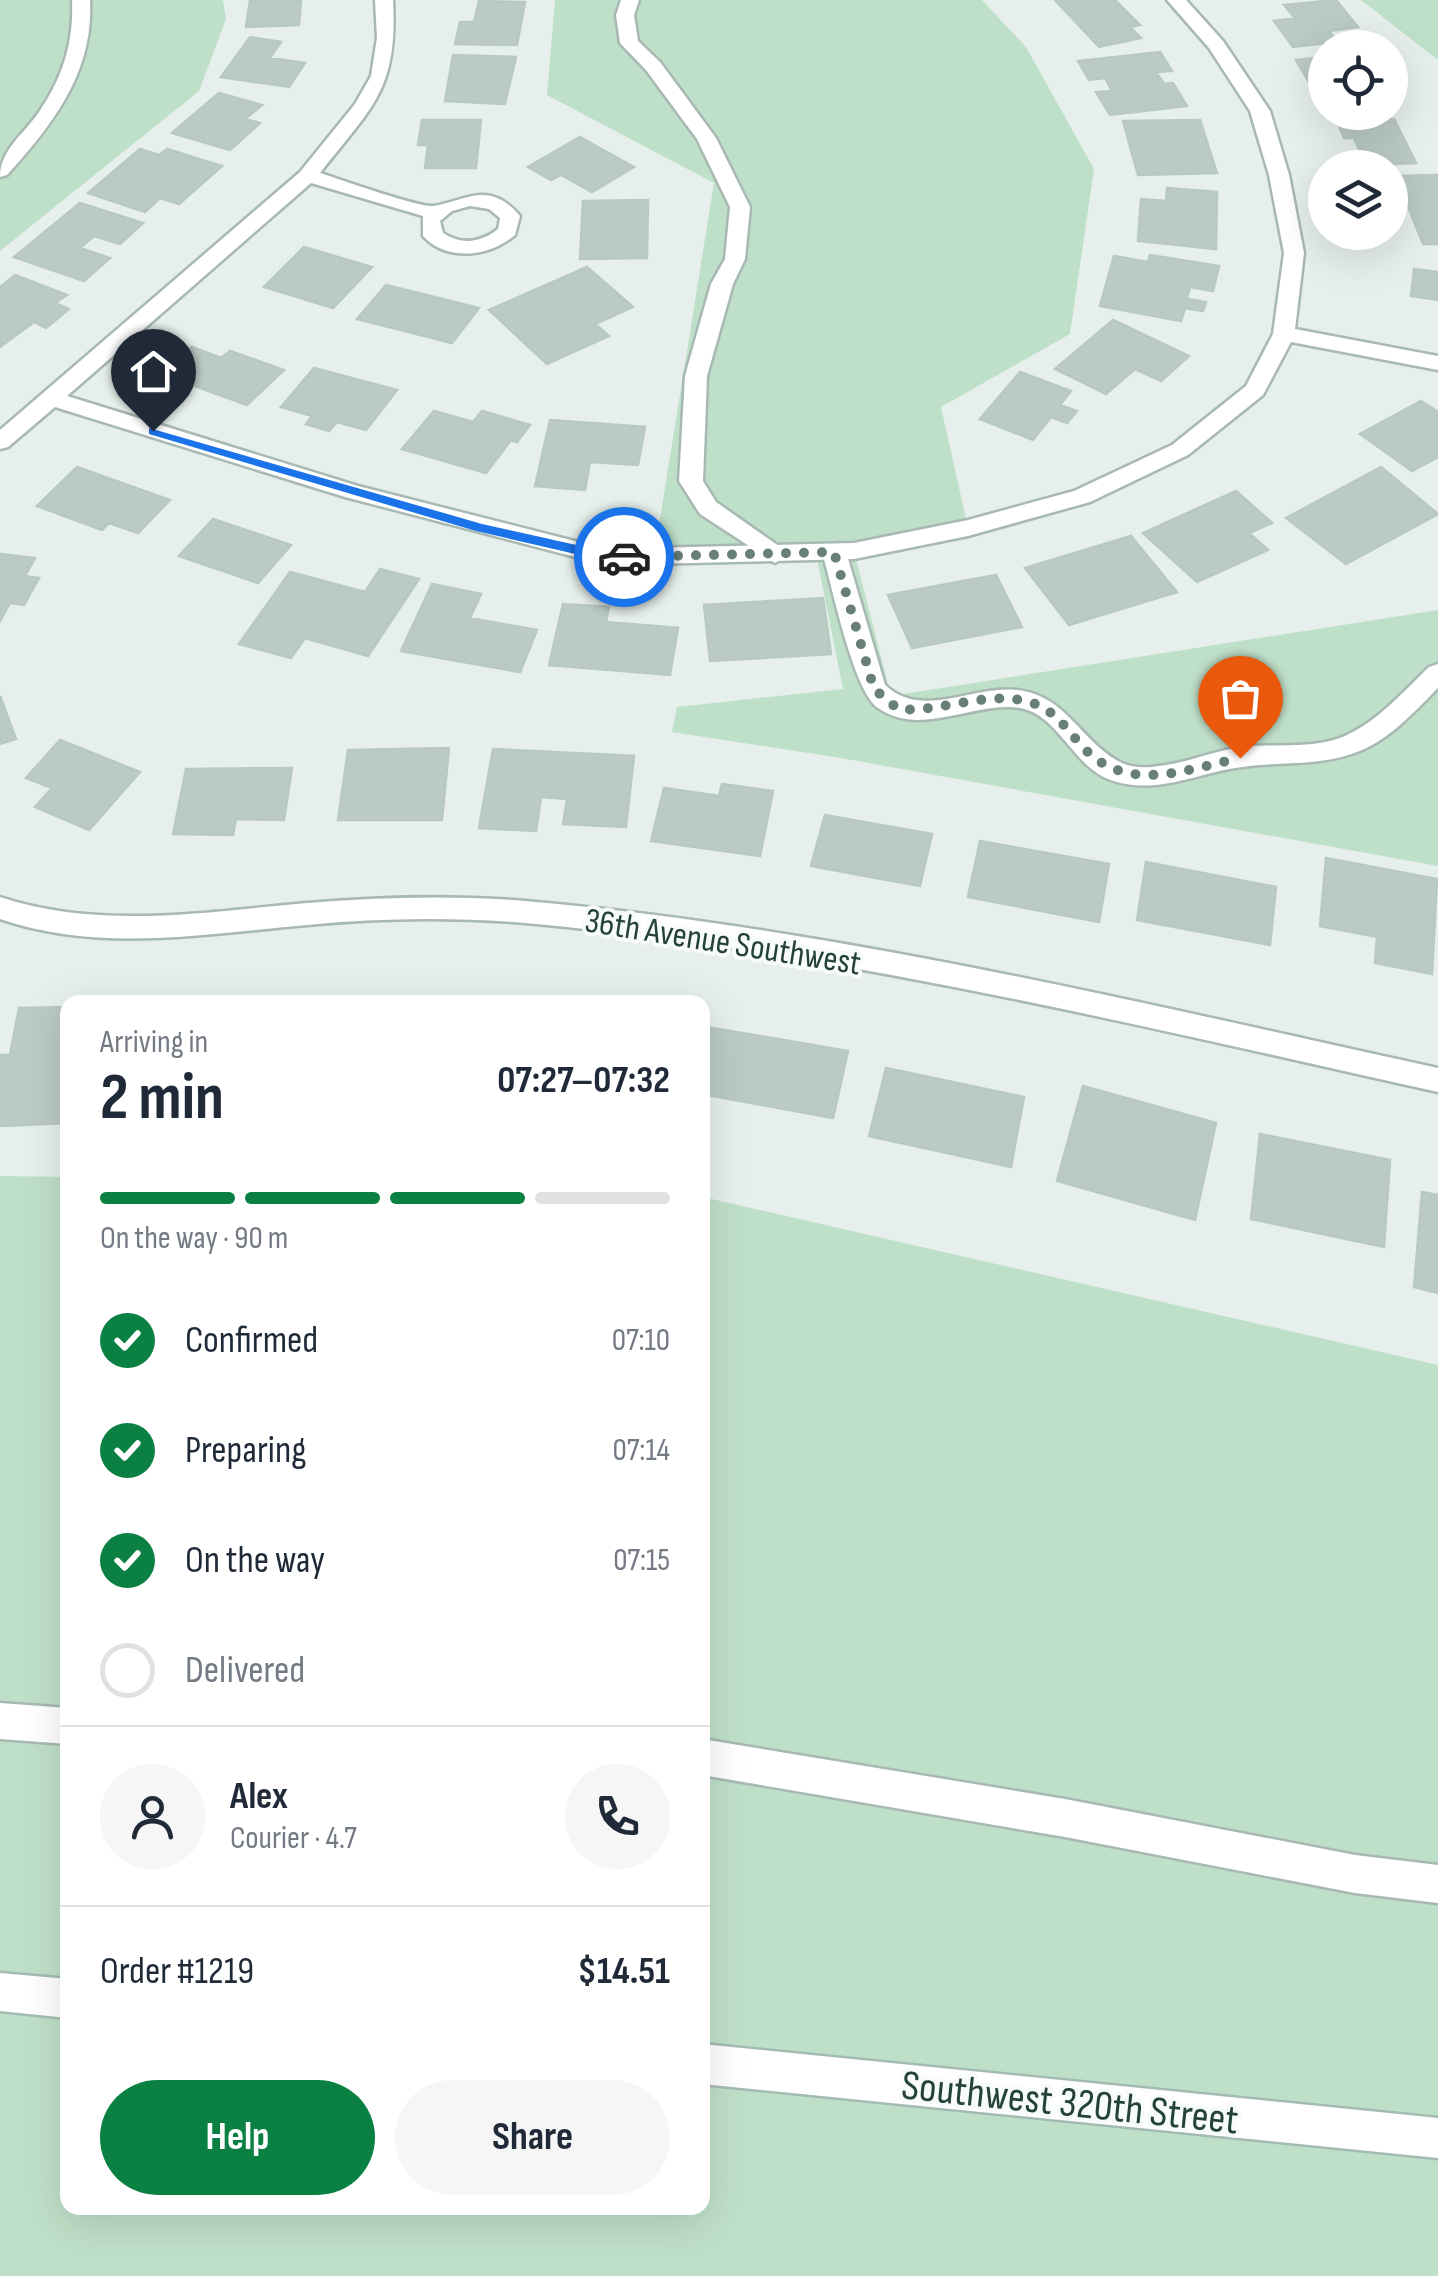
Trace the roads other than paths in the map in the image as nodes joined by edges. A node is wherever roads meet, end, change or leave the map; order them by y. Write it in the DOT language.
graph roads {
  1 [pos="81,0"];
  2 [pos="384,0"];
  3 [pos="630,0"];
  4 [pos="1176,0"];
  5 [pos="0,172"];
  6 [pos="307,176"];
  7 [pos="436,213"];
  8 [pos="1284,334"];
  9 [pos="1438,362"];
  10 [pos="54,398"];
  11 [pos="0,442"];
  12 [pos="834,552"];
  13 [pos="775,556"];
  14 [pos="1438,673"];
  15 [pos="0,908"];
  16 [pos="1438,1080"];
  17 [pos="0,1721"];
  18 [pos="60,1725"];
  19 [pos="710,1758"];
  20 [pos="1438,1884"];
  21 [pos="0,1992"];
  22 [pos="60,1998"];
  23 [pos="710,2065"];
  24 [pos="1438,2138"];
  1 -- 5 [label="street"];
  2 -- 6 [label="street"];
  3 -- 13 [label="street"];
  4 -- 8 [label="street"];
  6 -- 7 [label="street"];
  6 -- 10 [label="street"];
  8 -- 9 [label="street"];
  8 -- 12 [label="street"];
  10 -- 11 [label="street"];
  10 -- 13 [label="street"];
  12 -- 13 [label="street"];
  12 -- 14 [label="street"];
  15 -- 16 [label="street, 36th Avenue Southwest"];
  17 -- 18 [label="street"];
  19 -- 20 [label="street"];
  21 -- 22 [label="street"];
  23 -- 24 [label="street, Southwest 320th Street"];
}
